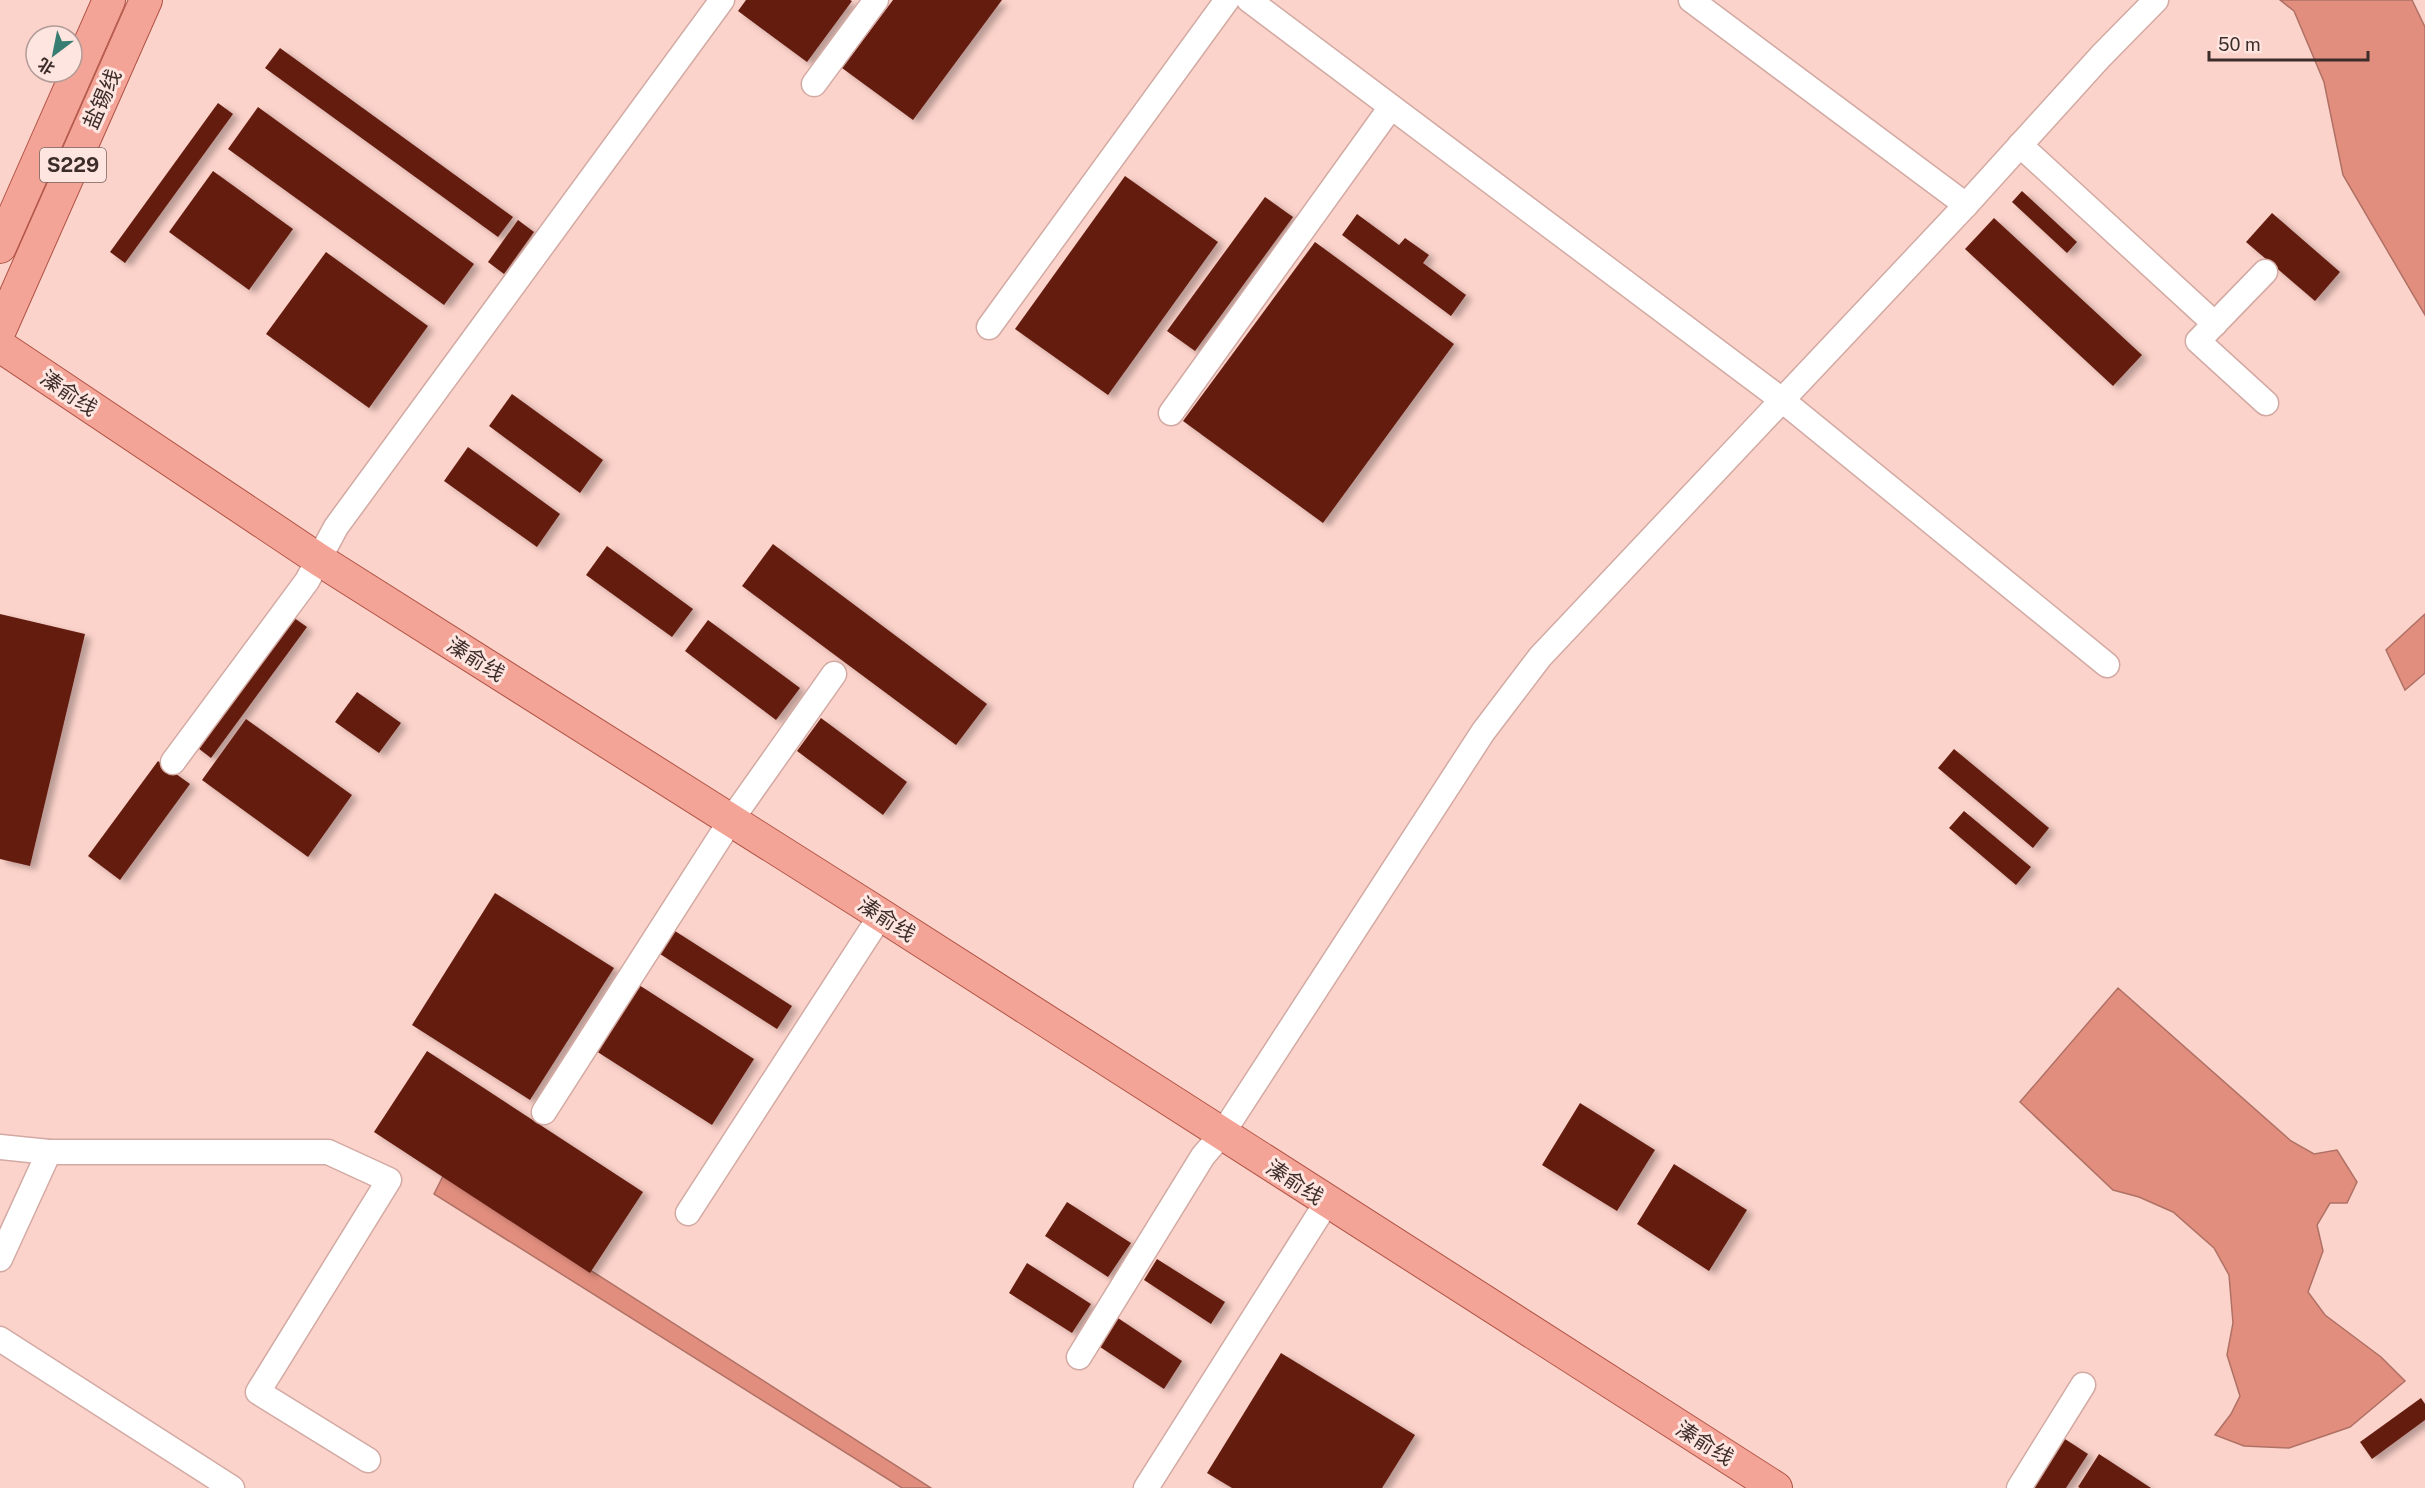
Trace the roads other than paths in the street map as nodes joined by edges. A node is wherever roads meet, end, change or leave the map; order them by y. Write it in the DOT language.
graph roads {
  1 [pos="109,0"];
  2 [pos="147,0"];
  3 [pos="722,0"];
  4 [pos="876,0"];
  5 [pos="1227,0"];
  6 [pos="1249,0"];
  7 [pos="1691,0"];
  8 [pos="2157,0"];
  9 [pos="814,84"];
  10 [pos="1392,107"];
  11 [pos="2020,145"];
  12 [pos="1966,205"];
  13 [pos="0,248"];
  14 [pos="2265,272"];
  15 [pos="2215,324"];
  16 [pos="989,327"];
  17 [pos="0,330"];
  18 [pos="0,346"];
  19 [pos="1782,400"];
  20 [pos="2266,403"];
  21 [pos="1172,413"];
  22 [pos="318,559"];
  23 [pos="2107,665"];
  24 [pos="834,674"];
  25 [pos="173,762"];
  26 [pos="730,820"];
  27 [pos="881,915"];
  28 [pos="544,1112"];
  29 [pos="1222,1134"];
  30 [pos="0,1147"];
  31 [pos="49,1152"];
  32 [pos="1327,1202"];
  33 [pos="688,1213"];
  34 [pos="0,1259"];
  35 [pos="0,1339"];
  36 [pos="1079,1357"];
  37 [pos="2083,1385"];
  38 [pos="368,1460"];
  39 [pos="232,1488"];
  40 [pos="1146,1488"];
  41 [pos="1776,1488"];
  42 [pos="2019,1488"];
  1 -- 13 [label="main road, 盐锡线 / S229"];
  2 -- 17 [label="main road, 盐锡线 / S229"];
  3 -- 22 [label="street"];
  4 -- 9 [label="street"];
  5 -- 16 [label="street"];
  6 -- 10 [label="street"];
  7 -- 12 [label="street"];
  8 -- 11 [label="street"];
  10 -- 19 [label="street"];
  10 -- 21 [label="street"];
  11 -- 12 [label="street"];
  11 -- 15 [label="street"];
  12 -- 19 [label="street"];
  14 -- 15 [label="street"];
  15 -- 20 [label="street"];
  18 -- 22 [label="main road, 溱俞线"];
  19 -- 23 [label="street"];
  19 -- 29 [label="street"];
  22 -- 25 [label="street"];
  22 -- 26 [label="main road, 溱俞线"];
  24 -- 26 [label="street"];
  26 -- 27 [label="main road, 溱俞线"];
  26 -- 28 [label="street"];
  27 -- 29 [label="main road, 溱俞线"];
  27 -- 33 [label="street"];
  29 -- 32 [label="main road, 溱俞线"];
  29 -- 36 [label="street"];
  30 -- 31 [label="street"];
  31 -- 34 [label="street"];
  31 -- 38 [label="street"];
  32 -- 40 [label="street"];
  32 -- 41 [label="main road, 溱俞线"];
  35 -- 39 [label="street"];
  37 -- 42 [label="street"];
}
